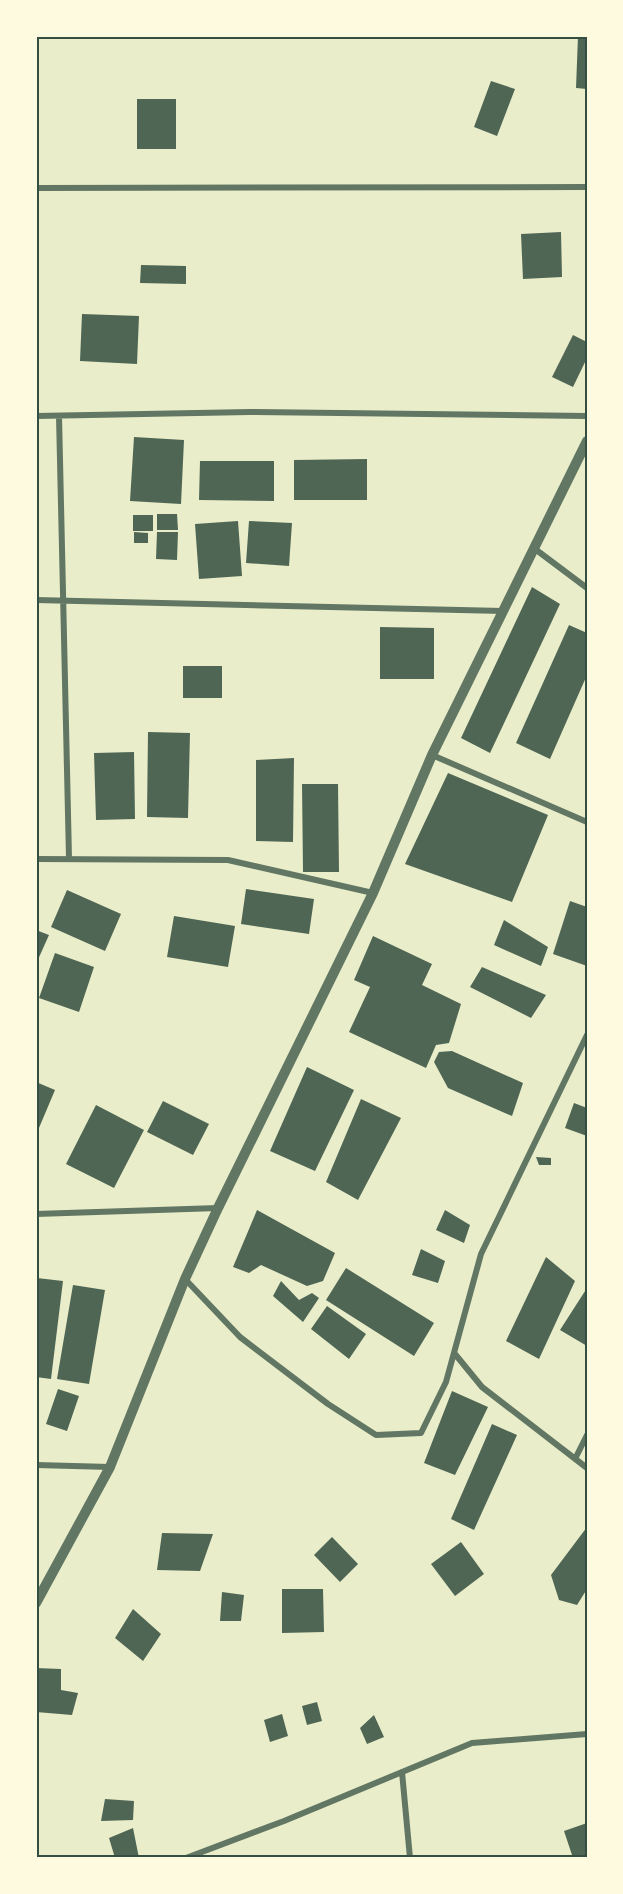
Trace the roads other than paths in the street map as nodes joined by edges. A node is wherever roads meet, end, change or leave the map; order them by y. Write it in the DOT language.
graph roads {
  1 [pos="587,187"];
  2 [pos="36,188"];
  3 [pos="36,416"];
  4 [pos="59,416"];
  5 [pos="587,416"];
  6 [pos="587,441"];
  7 [pos="535,549"];
  8 [pos="587,588"];
  9 [pos="36,600"];
  10 [pos="62,600"];
  11 [pos="503,611"];
  12 [pos="432,755"];
  13 [pos="587,822"];
  14 [pos="69,858"];
  15 [pos="36,859"];
  16 [pos="374,893"];
  17 [pos="587,1035"];
  18 [pos="218,1208"];
  19 [pos="36,1214"];
  20 [pos="186,1279"];
  21 [pos="454,1354"];
  22 [pos="587,1435"];
  23 [pos="575,1459"];
  24 [pos="36,1465"];
  25 [pos="110,1467"];
  26 [pos="587,1468"];
  27 [pos="36,1603"];
  28 [pos="587,1734"];
  29 [pos="402,1772"];
  30 [pos="186,1858"];
  31 [pos="410,1858"];
  1 -- 2 [label="street"];
  3 -- 4 [label="street"];
  4 -- 5 [label="street"];
  4 -- 10 [label="street"];
  6 -- 7 [label="street"];
  7 -- 8 [label="street"];
  7 -- 11 [label="street"];
  9 -- 10 [label="street"];
  10 -- 11 [label="street"];
  10 -- 14 [label="street"];
  11 -- 12 [label="street"];
  12 -- 13 [label="street"];
  12 -- 16 [label="street"];
  14 -- 15 [label="street"];
  14 -- 16 [label="street"];
  16 -- 18 [label="street"];
  17 -- 21 [label="street"];
  18 -- 19 [label="street"];
  18 -- 20 [label="street"];
  20 -- 21 [label="street"];
  20 -- 25 [label="street"];
  21 -- 23 [label="street"];
  22 -- 23 [label="street"];
  23 -- 26 [label="street"];
  24 -- 25 [label="street"];
  25 -- 27 [label="street"];
  28 -- 29 [label="street"];
  29 -- 30 [label="street"];
  29 -- 31 [label="street"];
}
